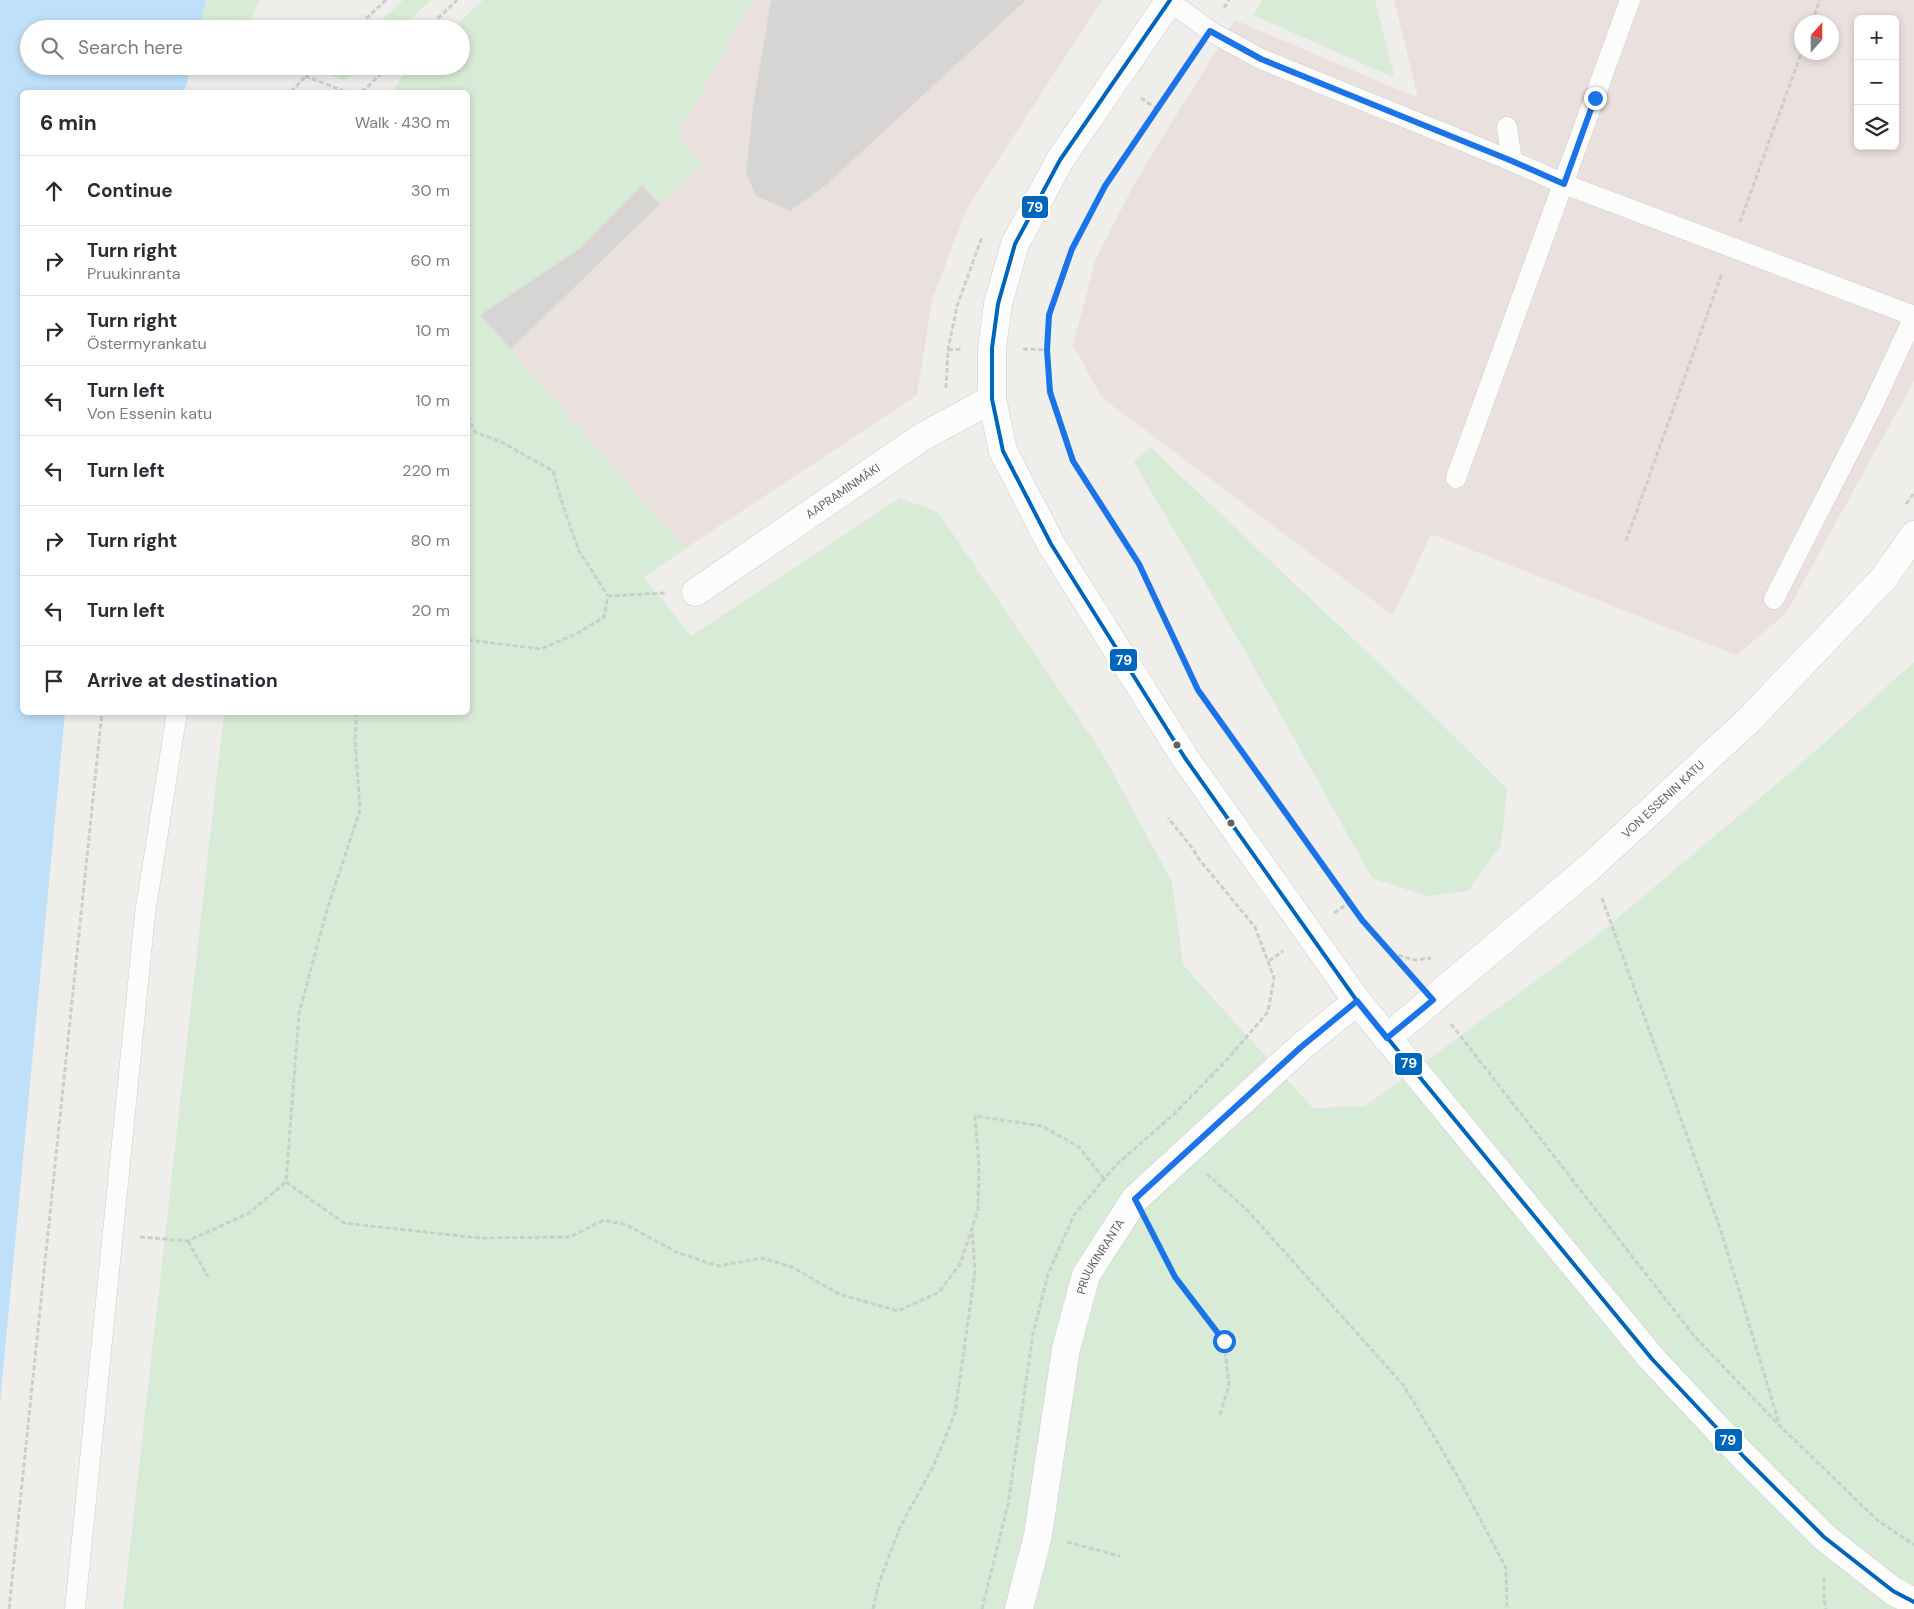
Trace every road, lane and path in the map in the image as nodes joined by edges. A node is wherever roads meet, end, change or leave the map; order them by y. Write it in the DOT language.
graph roads {
  1 [pos="386,0"];
  2 [pos="457,0"];
  3 [pos="1229,0"];
  4 [pos="1630,0"];
  5 [pos="1820,0"];
  6 [pos="1170,1"];
  7 [pos="1815,15"];
  8 [pos="365,20"];
  9 [pos="436,20"];
  10 [pos="1210,31"];
  11 [pos="1799,60"];
  12 [pos="380,75"];
  13 [pos="305,76"];
  14 [pos="292,90"];
  15 [pos="341,90"];
  16 [pos="364,90"];
  17 [pos="1507,127"];
  18 [pos="1512,161"];
  19 [pos="1564,184"];
  20 [pos="1731,248"];
  21 [pos="1914,317"];
  22 [pos="992,399"];
  23 [pos="470,421"];
  24 [pos="1456,478"];
  25 [pos="1914,535"];
  26 [pos="1626,541"];
  27 [pos="696,592"];
  28 [pos="608,596"];
  29 [pos="1774,599"];
  30 [pos="470,640"];
  31 [pos="102,715"];
  32 [pos="177,715"];
  33 [pos="357,715"];
  34 [pos="1590,867"];
  35 [pos="1433,1000"];
  36 [pos="1357,1001"];
  37 [pos="1387,1038"];
  38 [pos="1185,1153"];
  39 [pos="1104,1179"];
  40 [pos="286,1182"];
  41 [pos="1135,1199"];
  42 [pos="972,1227"];
  43 [pos="112,1235"];
  44 [pos="188,1241"];
  45 [pos="208,1277"];
  46 [pos="1220,1417"];
  47 [pos="1779,1424"];
  48 [pos="1038,1535"];
  49 [pos="1914,1545"];
  50 [pos="1120,1556"];
  51 [pos="1914,1602"];
  52 [pos="9,1609"];
  53 [pos="74,1609"];
  54 [pos="873,1609"];
  55 [pos="1019,1609"];
  56 [pos="1507,1609"];
  1 -- 8 [label="path"];
  2 -- 9 [label="path"];
  3 -- 10 [label="path"];
  4 -- 19 [label="lane"];
  5 -- 7 [label="path"];
  6 -- 10 [label="lane"];
  6 -- 22 [label="street"];
  10 -- 18 [label="lane"];
  10 -- 35 [label="path"];
  11 -- 20 [label="path"];
  12 -- 16 [label="path"];
  13 -- 14 [label="path"];
  13 -- 15 [label="path"];
  17 -- 18 [label="lane"];
  18 -- 19 [label="lane"];
  19 -- 20 [label="lane"];
  19 -- 24 [label="lane"];
  20 -- 21 [label="lane"];
  20 -- 26 [label="path"];
  21 -- 29 [label="lane"];
  22 -- 27 [label="street, AAPRAMINMÄKI"];
  22 -- 36 [label="street"];
  23 -- 28 [label="path"];
  25 -- 34 [label="street, VON ESSENIN KATU"];
  27 -- 28 [label="path"];
  28 -- 30 [label="path"];
  31 -- 52 [label="path"];
  32 -- 43 [label="lane"];
  33 -- 40 [label="path"];
  34 -- 35 [label="street, VON ESSENIN KATU"];
  34 -- 47 [label="path"];
  35 -- 37 [label="street, VON ESSENIN KATU"];
  35 -- 47 [label="path"];
  36 -- 37 [label="street"];
  36 -- 38 [label="street, PRUUKINRANTA"];
  37 -- 51 [label="street"];
  38 -- 41 [label="street, PRUUKINRANTA"];
  38 -- 56 [label="path"];
  39 -- 42 [label="path"];
  40 -- 42 [label="path"];
  40 -- 44 [label="path"];
  41 -- 46 [label="path"];
  41 -- 48 [label="street, PRUUKINRANTA"];
  42 -- 54 [label="path"];
  43 -- 44 [label="path"];
  43 -- 53 [label="lane"];
  44 -- 45 [label="path"];
  47 -- 49 [label="path"];
  48 -- 50 [label="path"];
  48 -- 55 [label="street, PRUUKINRANTA"];
}
